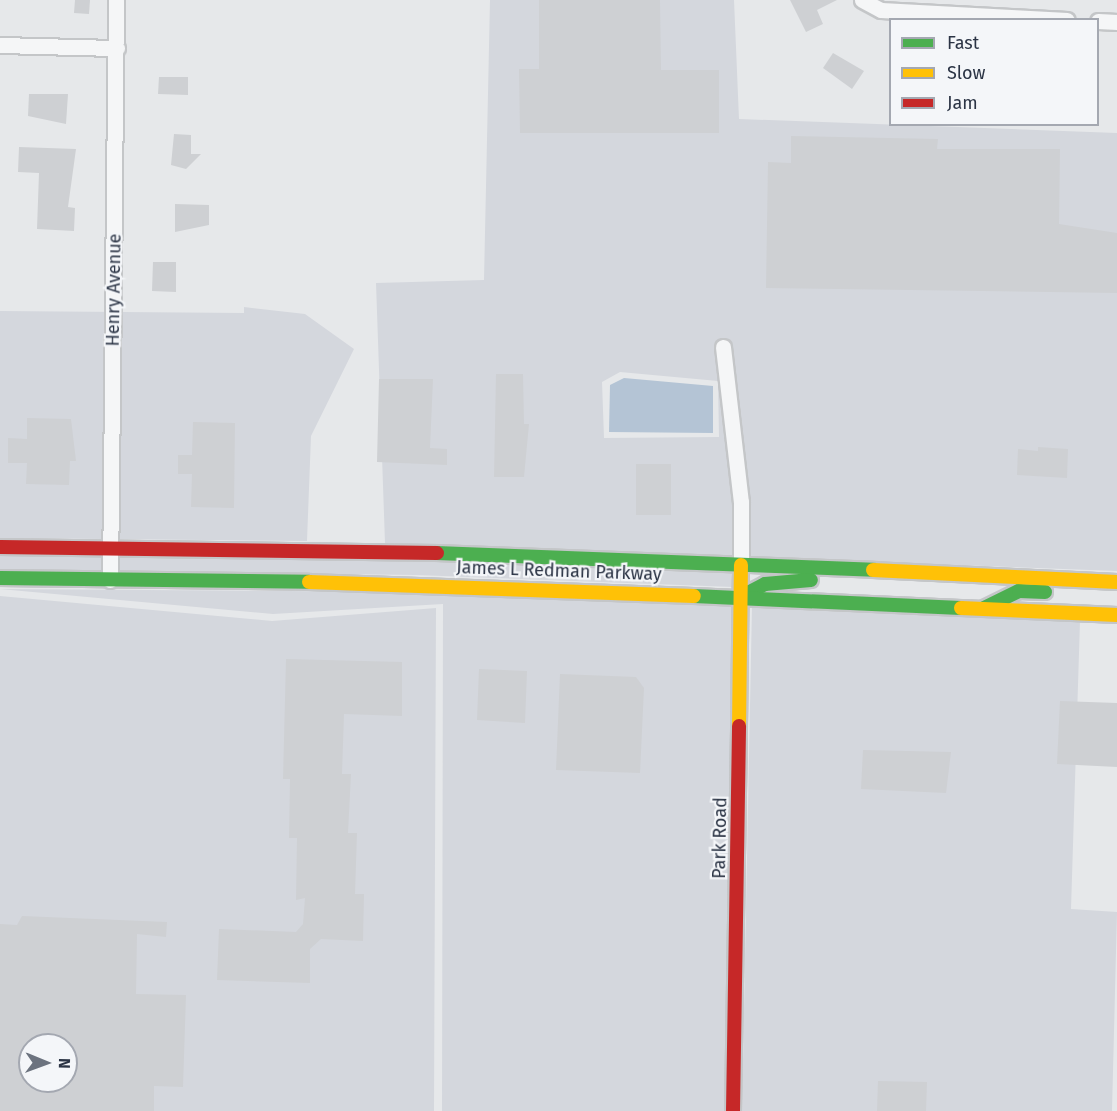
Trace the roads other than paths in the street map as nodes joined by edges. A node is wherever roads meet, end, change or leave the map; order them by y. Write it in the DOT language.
graph roads {
  1 [pos="116,0"];
  2 [pos="863,1"];
  3 [pos="1030,18"];
  4 [pos="1099,21"];
  5 [pos="1117,22"];
  6 [pos="0,45"];
  7 [pos="117,48"];
  8 [pos="723,347"];
  9 [pos="0,546"];
  10 [pos="110,548"];
  11 [pos="741,565"];
  12 [pos="976,575"];
  13 [pos="0,578"];
  14 [pos="110,580"];
  15 [pos="1117,582"];
  16 [pos="1117,588"];
  17 [pos="743,596"];
  18 [pos="1117,604"];
  19 [pos="984,608"];
  20 [pos="1077,613"];
  21 [pos="1117,615"];
  22 [pos="733,1111"];
  1 -- 7 [label="street, Henry Avenue"];
  2 -- 3 [label="street"];
  4 -- 5 [label="street"];
  6 -- 7 [label="street"];
  7 -- 10 [label="street, Henry Avenue"];
  8 -- 11 [label="street"];
  9 -- 10 [label="main road, James L Redman Parkway"];
  10 -- 11 [label="main road, James L Redman Parkway"];
  10 -- 14 [label="street, Henry Avenue"];
  11 -- 12 [label="main road, James L Redman Parkway"];
  11 -- 17 [label="main road, Park Road"];
  12 -- 15 [label="main road, James L Redman Parkway"];
  12 -- 17 [label="main road"];
  13 -- 14 [label="main road, James L Redman Parkway"];
  14 -- 17 [label="main road, James L Redman Parkway"];
  16 -- 19 [label="main road"];
  17 -- 19 [label="main road, James L Redman Parkway"];
  17 -- 22 [label="main road, Park Road"];
  18 -- 20 [label="main road"];
  19 -- 20 [label="main road, James L Redman Parkway"];
  20 -- 21 [label="main road, James L Redman Parkway"];
}
